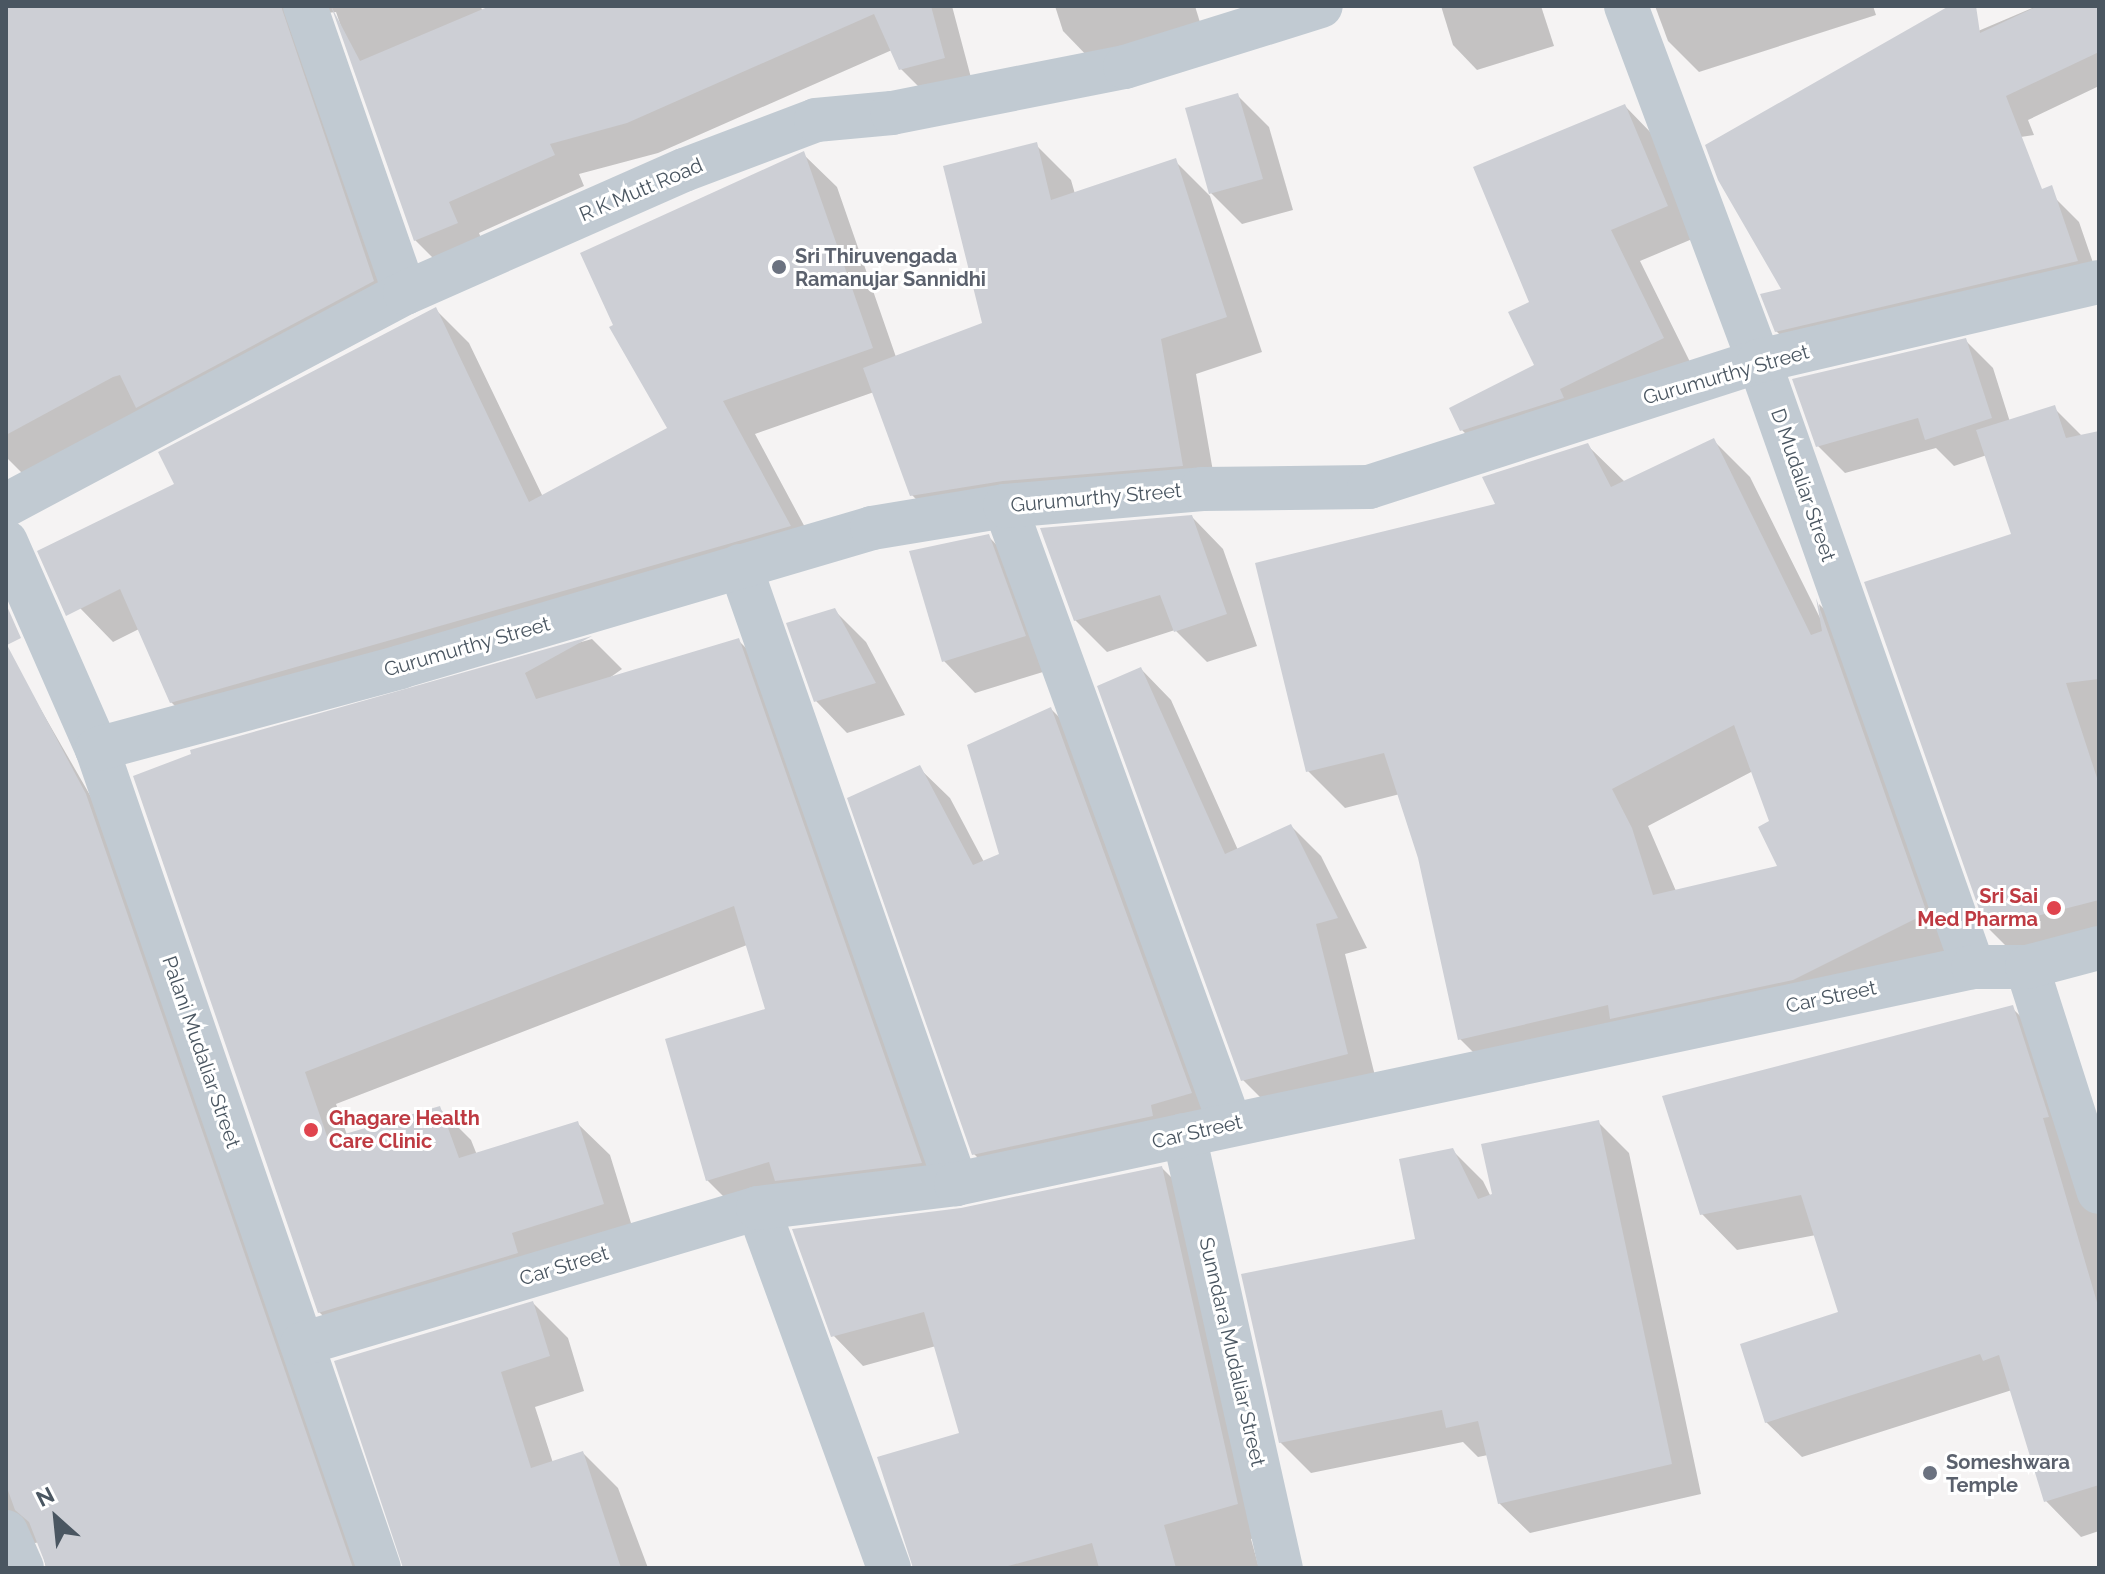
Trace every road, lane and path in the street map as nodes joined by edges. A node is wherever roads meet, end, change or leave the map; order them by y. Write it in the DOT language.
graph roads {
  1 [pos="305,6"];
  2 [pos="1321,6"];
  3 [pos="1626,6"];
  4 [pos="2099,282"];
  5 [pos="405,293"];
  6 [pos="1759,361"];
  7 [pos="6,505"];
  8 [pos="1005,506"];
  9 [pos="6,542"];
  10 [pos="740,566"];
  11 [pos="97,749"];
  12 [pos="2099,948"];
  13 [pos="1973,967"];
  14 [pos="2027,967"];
  15 [pos="1230,1124"];
  16 [pos="1184,1135"];
  17 [pos="956,1184"];
  18 [pos="2099,1192"];
  19 [pos="758,1208"];
  20 [pos="302,1344"];
  21 [pos="6,1532"];
  22 [pos="22,1568"];
  23 [pos="379,1568"];
  24 [pos="889,1568"];
  25 [pos="1281,1568"];
  1 -- 5 [label="street"];
  2 -- 5 [label="street, R K Mutt Road"];
  3 -- 6 [label="street, D Mudaliar Street"];
  4 -- 6 [label="street, Gurumurthy Street"];
  5 -- 7 [label="street, R K Mutt Road"];
  6 -- 8 [label="street, Gurumurthy Street"];
  6 -- 13 [label="street, D Mudaliar Street"];
  8 -- 10 [label="street, Gurumurthy Street"];
  8 -- 15 [label="street"];
  9 -- 11 [label="street, Palani Mudaliar Street"];
  10 -- 11 [label="street, Gurumurthy Street"];
  10 -- 17 [label="street"];
  11 -- 20 [label="street, Palani Mudaliar Street"];
  12 -- 14 [label="street, Car Street"];
  13 -- 14 [label="street, Car Street"];
  13 -- 15 [label="street, Car Street"];
  14 -- 18 [label="street"];
  15 -- 16 [label="street, Car Street"];
  16 -- 17 [label="street, Car Street"];
  16 -- 25 [label="street, Sunndara Mudaliar Street"];
  17 -- 19 [label="street, Car Street"];
  19 -- 20 [label="street, Car Street"];
  19 -- 24 [label="street"];
  20 -- 23 [label="street, Palani Mudaliar Street"];
  21 -- 22 [label="street"];
}
